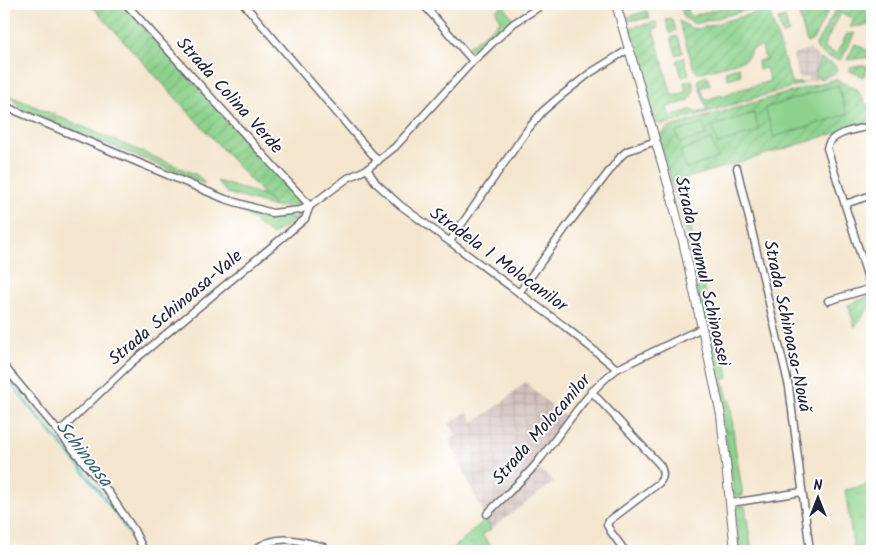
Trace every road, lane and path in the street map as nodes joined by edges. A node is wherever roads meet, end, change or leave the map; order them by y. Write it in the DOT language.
graph roads {
  1 [pos="126,4"];
  2 [pos="244,4"];
  3 [pos="423,4"];
  4 [pos="544,4"];
  5 [pos="616,4"];
  6 [pos="629,49"];
  7 [pos="473,61"];
  8 [pos="4,106"];
  9 [pos="872,126"];
  10 [pos="656,141"];
  11 [pos="378,161"];
  12 [pos="737,168"];
  13 [pos="367,169"];
  14 [pos="872,195"];
  15 [pos="845,204"];
  16 [pos="310,206"];
  17 [pos="450,241"];
  18 [pos="871,288"];
  19 [pos="519,293"];
  20 [pos="828,301"];
  21 [pos="702,328"];
  22 [pos="4,366"];
  23 [pos="618,369"];
  24 [pos="591,391"];
  25 [pos="59,432"];
  26 [pos="802,492"];
  27 [pos="731,503"];
  28 [pos="487,514"];
  29 [pos="324,547"];
  30 [pos="144,551"];
  31 [pos="253,551"];
  32 [pos="626,551"];
  33 [pos="735,551"];
  34 [pos="810,551"];
  1 -- 16 [label="street, Strada Colina Verde"];
  2 -- 11 [label="street"];
  3 -- 7 [label="street"];
  4 -- 7 [label="street"];
  5 -- 6 [label="street, Strada Drumul Schinoasei"];
  6 -- 10 [label="street, Strada Drumul Schinoasei"];
  6 -- 17 [label="street"];
  7 -- 11 [label="street"];
  8 -- 16 [label="street"];
  9 -- 15 [label="street"];
  10 -- 19 [label="street"];
  10 -- 21 [label="street, Strada Drumul Schinoasei"];
  11 -- 13 [label="street"];
  12 -- 26 [label="street, Strada Schinoasa-Nouă"];
  13 -- 16 [label="street"];
  13 -- 17 [label="street, Stradela 1 Molocanilor"];
  14 -- 15 [label="street"];
  15 -- 18 [label="street"];
  16 -- 25 [label="street, Strada Schinoasa-Vale"];
  17 -- 19 [label="street, Stradela 1 Molocanilor"];
  18 -- 20 [label="street"];
  19 -- 23 [label="street, Stradela 1 Molocanilor"];
  21 -- 23 [label="street, Strada Molocanilor"];
  21 -- 27 [label="street, Strada Drumul Schinoasei"];
  22 -- 25 [label="street"];
  23 -- 24 [label="street, Strada Molocanilor"];
  24 -- 28 [label="street, Strada Molocanilor"];
  24 -- 32 [label="street"];
  25 -- 30 [label="street"];
  26 -- 27 [label="street"];
  26 -- 34 [label="street, Strada Schinoasa-Nouă"];
  27 -- 33 [label="street, Strada Drumul Schinoasei"];
  29 -- 31 [label="street"];
}
